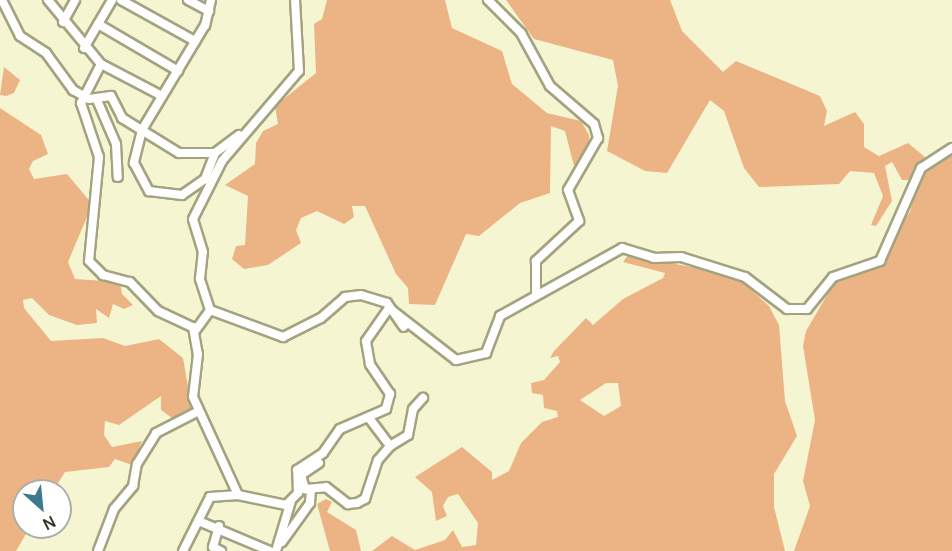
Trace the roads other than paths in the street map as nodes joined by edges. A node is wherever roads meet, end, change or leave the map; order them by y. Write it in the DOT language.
graph roads {
  1 [pos="48,0"];
  2 [pos="75,0"];
  3 [pos="112,0"];
  4 [pos="121,0"];
  5 [pos="188,0"];
  6 [pos="212,0"];
  7 [pos="295,0"];
  8 [pos="488,0"];
  9 [pos="1,2"];
  10 [pos="209,11"];
  11 [pos="63,22"];
  12 [pos="98,24"];
  13 [pos="195,41"];
  14 [pos="84,48"];
  15 [pos="101,64"];
  16 [pos="178,71"];
  17 [pos="162,96"];
  18 [pos="82,97"];
  19 [pos="97,100"];
  20 [pos="142,130"];
  21 [pos="243,136"];
  22 [pos="952,148"];
  23 [pos="215,153"];
  24 [pos="118,177"];
  25 [pos="536,295"];
  26 [pos="389,308"];
  27 [pos="210,310"];
  28 [pos="404,327"];
  29 [pos="195,331"];
  30 [pos="423,398"];
  31 [pos="197,412"];
  32 [pos="369,418"];
  33 [pos="390,446"];
  34 [pos="323,453"];
  35 [pos="311,489"];
  36 [pos="238,495"];
  37 [pos="291,501"];
  38 [pos="201,522"];
  39 [pos="219,526"];
  40 [pos="282,542"];
  41 [pos="98,551"];
  42 [pos="183,551"];
  43 [pos="221,551"];
  44 [pos="243,551"];
  45 [pos="252,551"];
  46 [pos="270,551"];
  47 [pos="276,551"];
  1 -- 11 [label="street"];
  2 -- 11 [label="street"];
  3 -- 12 [label="street"];
  4 -- 13 [label="street"];
  5 -- 10 [label="street"];
  6 -- 10 [label="street"];
  7 -- 21 [label="street"];
  8 -- 25 [label="street"];
  9 -- 18 [label="street"];
  10 -- 13 [label="street"];
  11 -- 14 [label="street"];
  12 -- 14 [label="street"];
  12 -- 16 [label="street"];
  13 -- 16 [label="street"];
  14 -- 15 [label="street"];
  15 -- 17 [label="street"];
  15 -- 18 [label="street"];
  16 -- 17 [label="street"];
  17 -- 20 [label="street"];
  18 -- 19 [label="street"];
  18 -- 29 [label="street"];
  19 -- 20 [label="street"];
  19 -- 24 [label="street"];
  20 -- 23 [label="street"];
  20 -- 23 [label="street"];
  21 -- 23 [label="street"];
  21 -- 27 [label="street"];
  22 -- 25 [label="street"];
  25 -- 26 [label="street"];
  26 -- 27 [label="street"];
  26 -- 28 [label="street"];
  26 -- 32 [label="street"];
  27 -- 29 [label="street"];
  29 -- 31 [label="street"];
  30 -- 33 [label="street"];
  31 -- 36 [label="street"];
  31 -- 41 [label="street"];
  32 -- 33 [label="street"];
  32 -- 34 [label="street"];
  33 -- 35 [label="street"];
  34 -- 35 [label="street"];
  34 -- 37 [label="street"];
  35 -- 40 [label="street"];
  36 -- 37 [label="street"];
  36 -- 38 [label="street"];
  37 -- 40 [label="street"];
  38 -- 39 [label="street"];
  38 -- 42 [label="street"];
  39 -- 43 [label="street"];
  39 -- 46 [label="street"];
  40 -- 47 [label="street"];
  44 -- 45 [label="street"];
}
